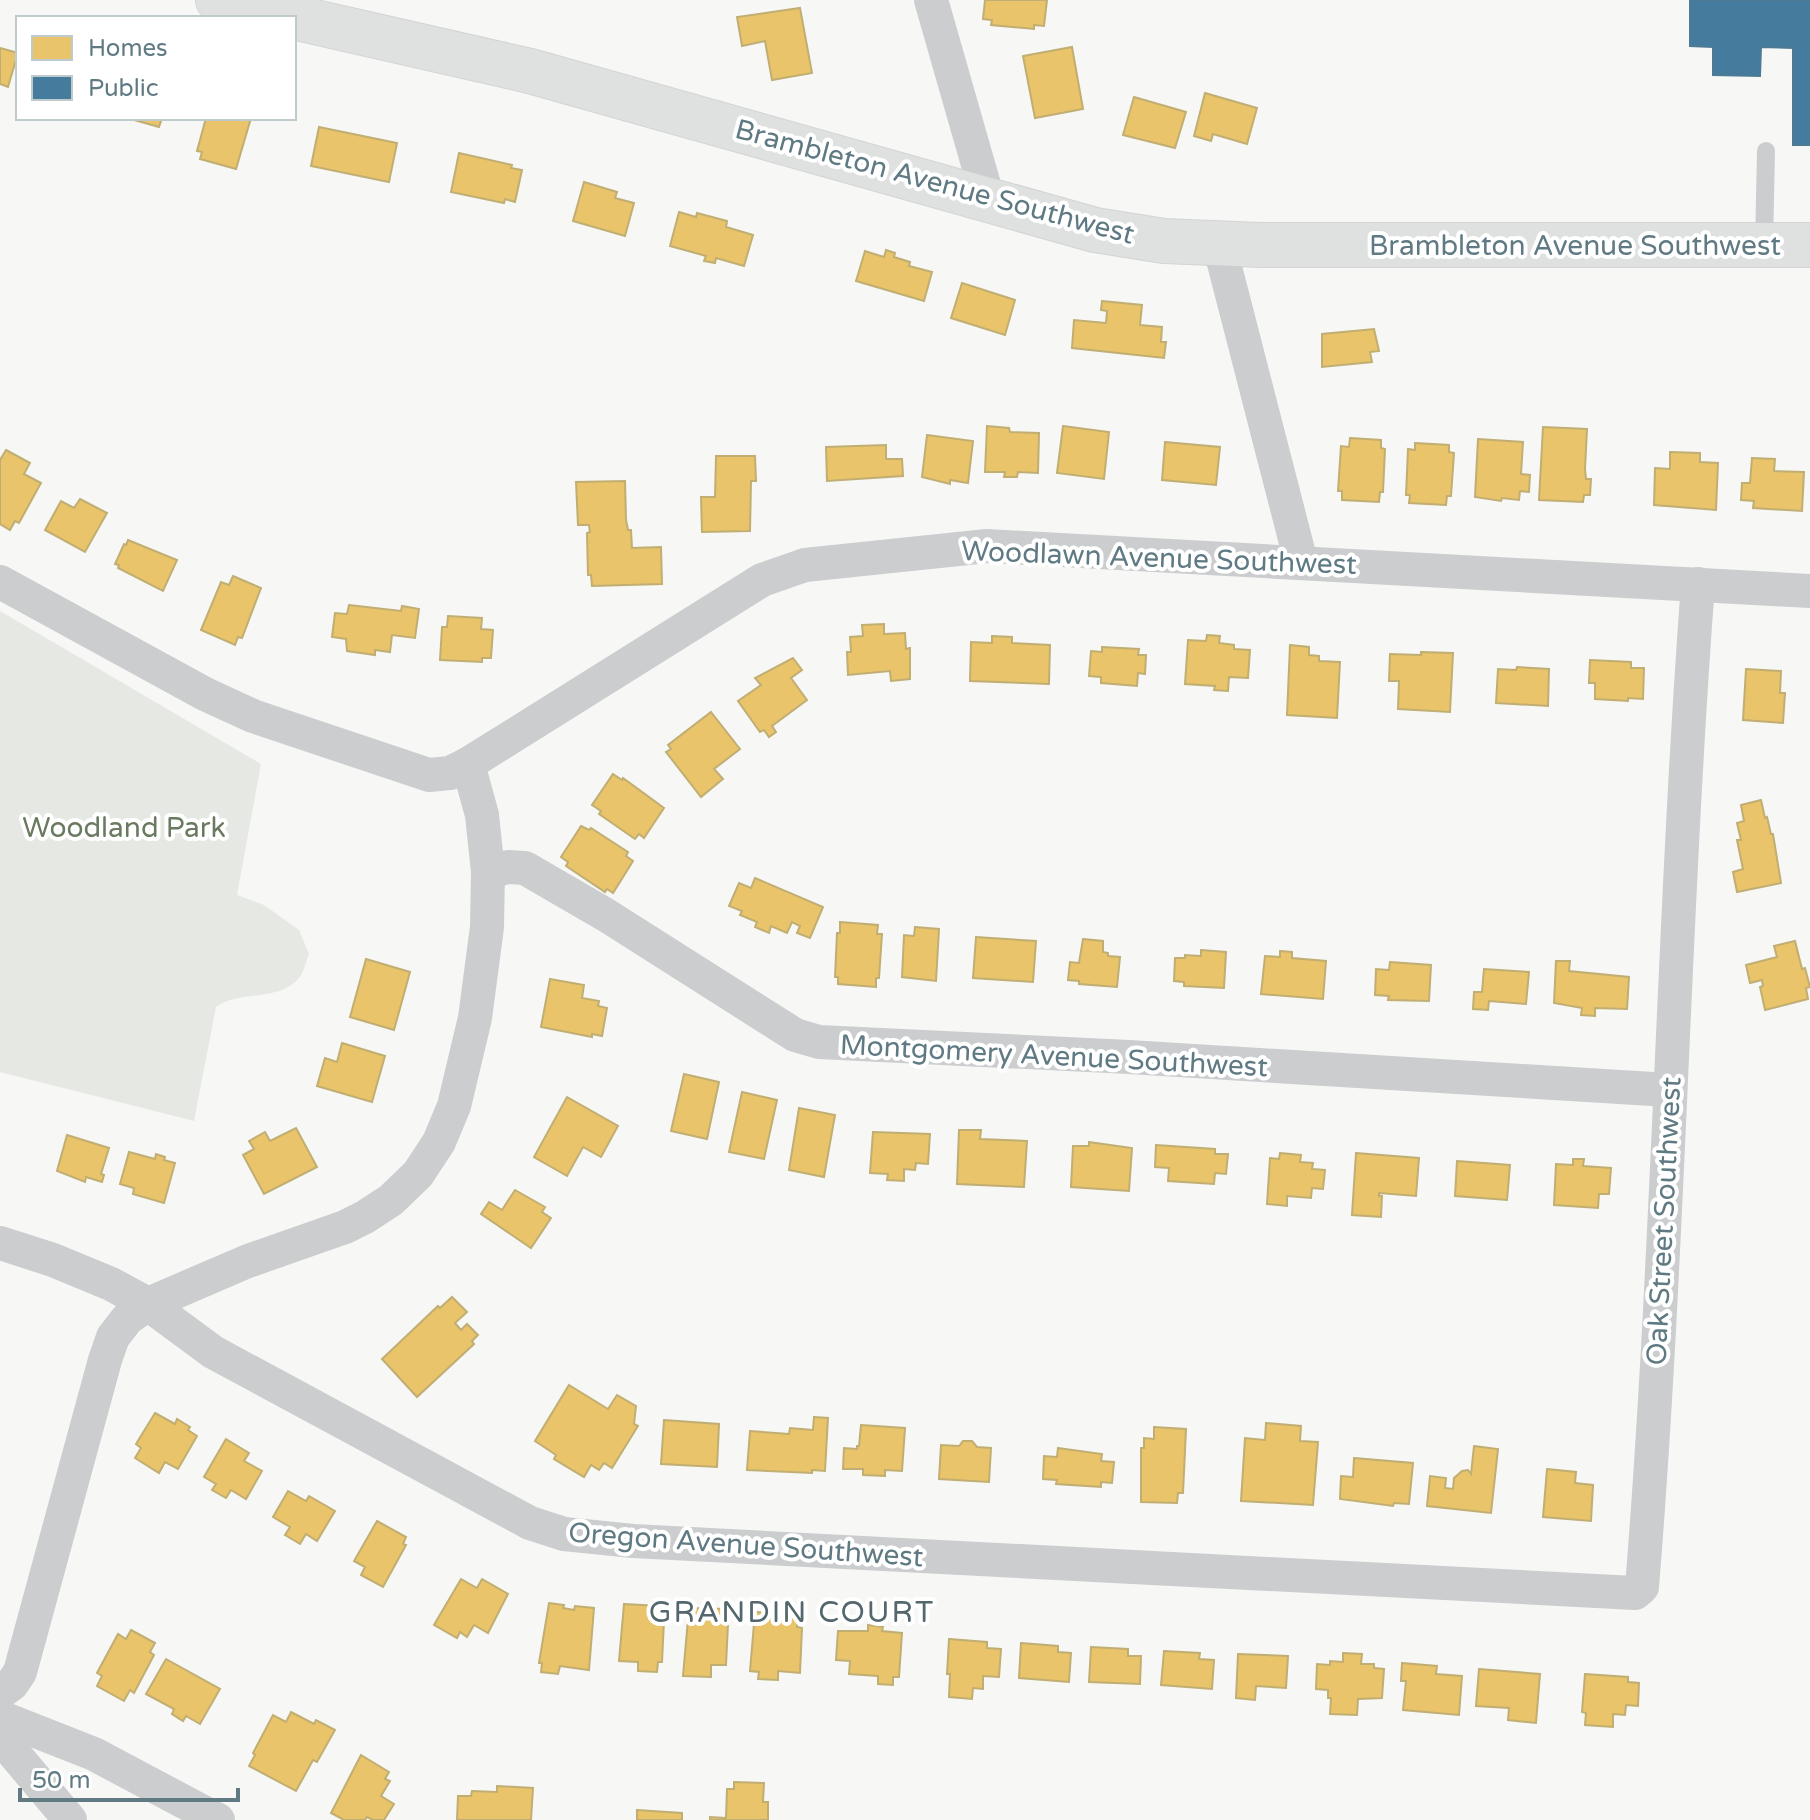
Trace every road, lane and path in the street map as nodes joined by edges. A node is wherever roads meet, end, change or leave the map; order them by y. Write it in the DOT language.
graph roads {
  1 [pos="218,0"];
  2 [pos="931,0"];
  3 [pos="288,16"];
  4 [pos="296,18"];
  5 [pos="1766,151"];
  6 [pos="988,199"];
  7 [pos="1219,244"];
  8 [pos="1764,245"];
  9 [pos="1810,245"];
  10 [pos="1301,562"];
  11 [pos="0,582"];
  12 [pos="1698,584"];
  13 [pos="1810,591"];
  14 [pos="468,764"];
  15 [pos="488,872"];
  16 [pos="1669,1090"];
  17 [pos="0,1243"];
  18 [pos="148,1304"];
  19 [pos="1373,1579"];
  20 [pos="0,1693"];
  21 [pos="0,1717"];
  22 [pos="0,1737"];
  23 [pos="70,1820"];
  24 [pos="218,1820"];
  1 -- 3 [label="main road, Brambleton Avenue Southwest"];
  2 -- 6 [label="street"];
  4 -- 6 [label="main road, Brambleton Avenue Southwest"];
  5 -- 8 [label="lane"];
  6 -- 7 [label="main road, Brambleton Avenue Southwest"];
  7 -- 8 [label="main road, Brambleton Avenue Southwest"];
  7 -- 10 [label="street"];
  8 -- 9 [label="main road, Brambleton Avenue Southwest"];
  10 -- 12 [label="street, Woodlawn Avenue Southwest"];
  10 -- 14 [label="street, Woodlawn Avenue Southwest"];
  11 -- 14 [label="street"];
  12 -- 13 [label="street, Woodlawn Avenue Southwest"];
  12 -- 16 [label="street, Oak Street Southwest"];
  14 -- 15 [label="street"];
  15 -- 16 [label="street, Montgomery Avenue Southwest"];
  15 -- 18 [label="street"];
  16 -- 19 [label="street, Oak Street Southwest"];
  17 -- 18 [label="street, Oregon Avenue Southwest"];
  18 -- 19 [label="street, Oregon Avenue Southwest"];
  18 -- 20 [label="street"];
  21 -- 24 [label="street"];
  22 -- 23 [label="street"];
}
